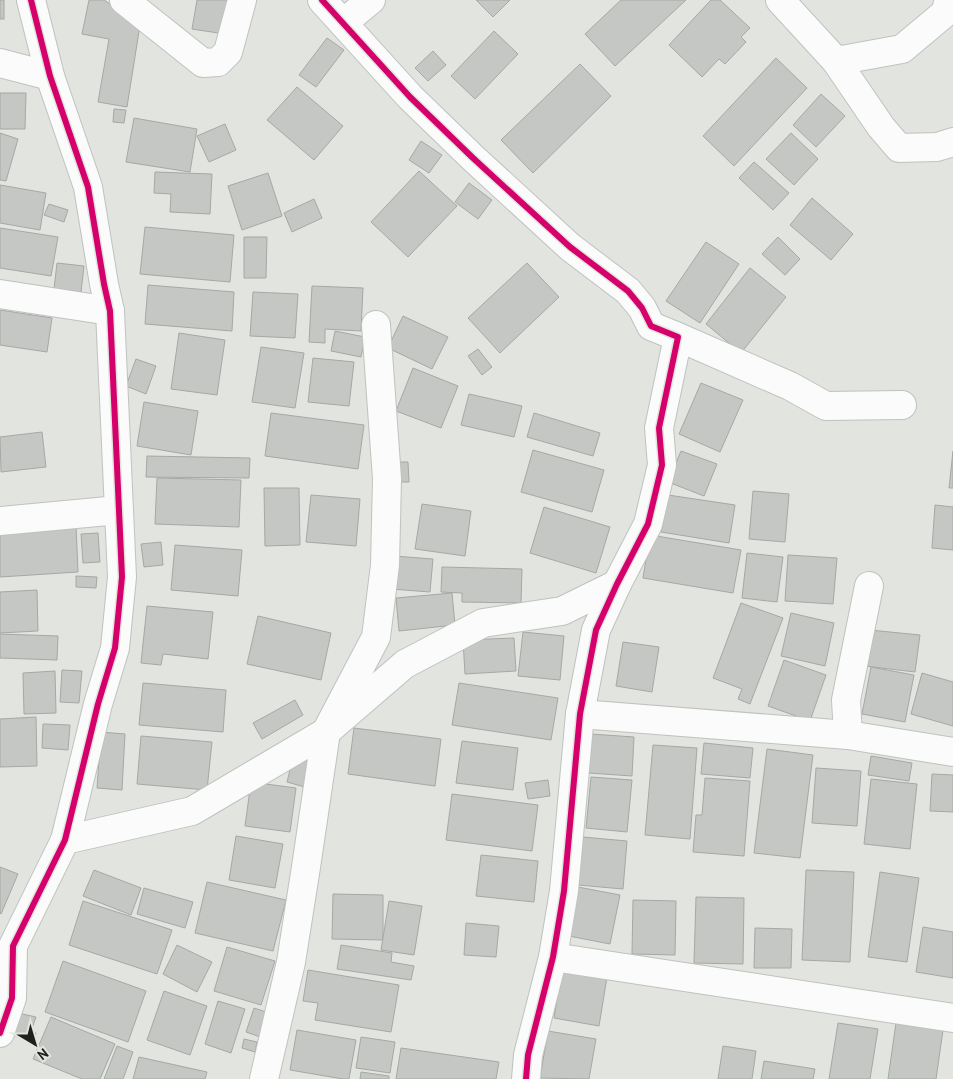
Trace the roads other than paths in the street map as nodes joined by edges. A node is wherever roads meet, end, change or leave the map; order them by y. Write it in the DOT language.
graph roads {
  1 [pos="31,0"];
  2 [pos="124,0"];
  3 [pos="242,0"];
  4 [pos="322,0"];
  5 [pos="371,0"];
  6 [pos="780,0"];
  7 [pos="949,0"];
  8 [pos="343,23"];
  9 [pos="836,61"];
  10 [pos="0,63"];
  11 [pos="50,76"];
  12 [pos="953,142"];
  13 [pos="0,294"];
  14 [pos="110,311"];
  15 [pos="376,325"];
  16 [pos="678,337"];
  17 [pos="902,405"];
  18 [pos="120,510"];
  19 [pos="0,521"];
  20 [pos="617,584"];
  21 [pos="869,586"];
  22 [pos="562,610"];
  23 [pos="596,630"];
  24 [pos="580,714"];
  25 [pos="326,732"];
  26 [pos="848,735"];
  27 [pos="953,752"];
  28 [pos="65,840"];
  29 [pos="6,943"];
  30 [pos="553,957"];
  31 [pos="953,1018"];
  32 [pos="0,1033"];
  33 [pos="264,1079"];
  34 [pos="526,1079"];
  1 -- 11 [label="street"];
  2 -- 3 [label="street"];
  4 -- 8 [label="street"];
  5 -- 8 [label="street"];
  6 -- 9 [label="street"];
  7 -- 9 [label="street"];
  8 -- 16 [label="street"];
  9 -- 12 [label="street"];
  10 -- 11 [label="street"];
  11 -- 14 [label="street"];
  13 -- 14 [label="street"];
  14 -- 18 [label="street"];
  15 -- 25 [label="street"];
  16 -- 17 [label="street"];
  16 -- 20 [label="street"];
  18 -- 19 [label="street"];
  18 -- 28 [label="street"];
  20 -- 22 [label="street"];
  20 -- 23 [label="street"];
  21 -- 26 [label="street"];
  22 -- 23 [label="street"];
  22 -- 25 [label="street"];
  23 -- 24 [label="street"];
  24 -- 26 [label="street"];
  24 -- 30 [label="street"];
  25 -- 28 [label="street"];
  25 -- 33 [label="street"];
  26 -- 27 [label="street"];
  28 -- 29 [label="street"];
  29 -- 32 [label="street"];
  30 -- 31 [label="street"];
  30 -- 34 [label="street"];
}
